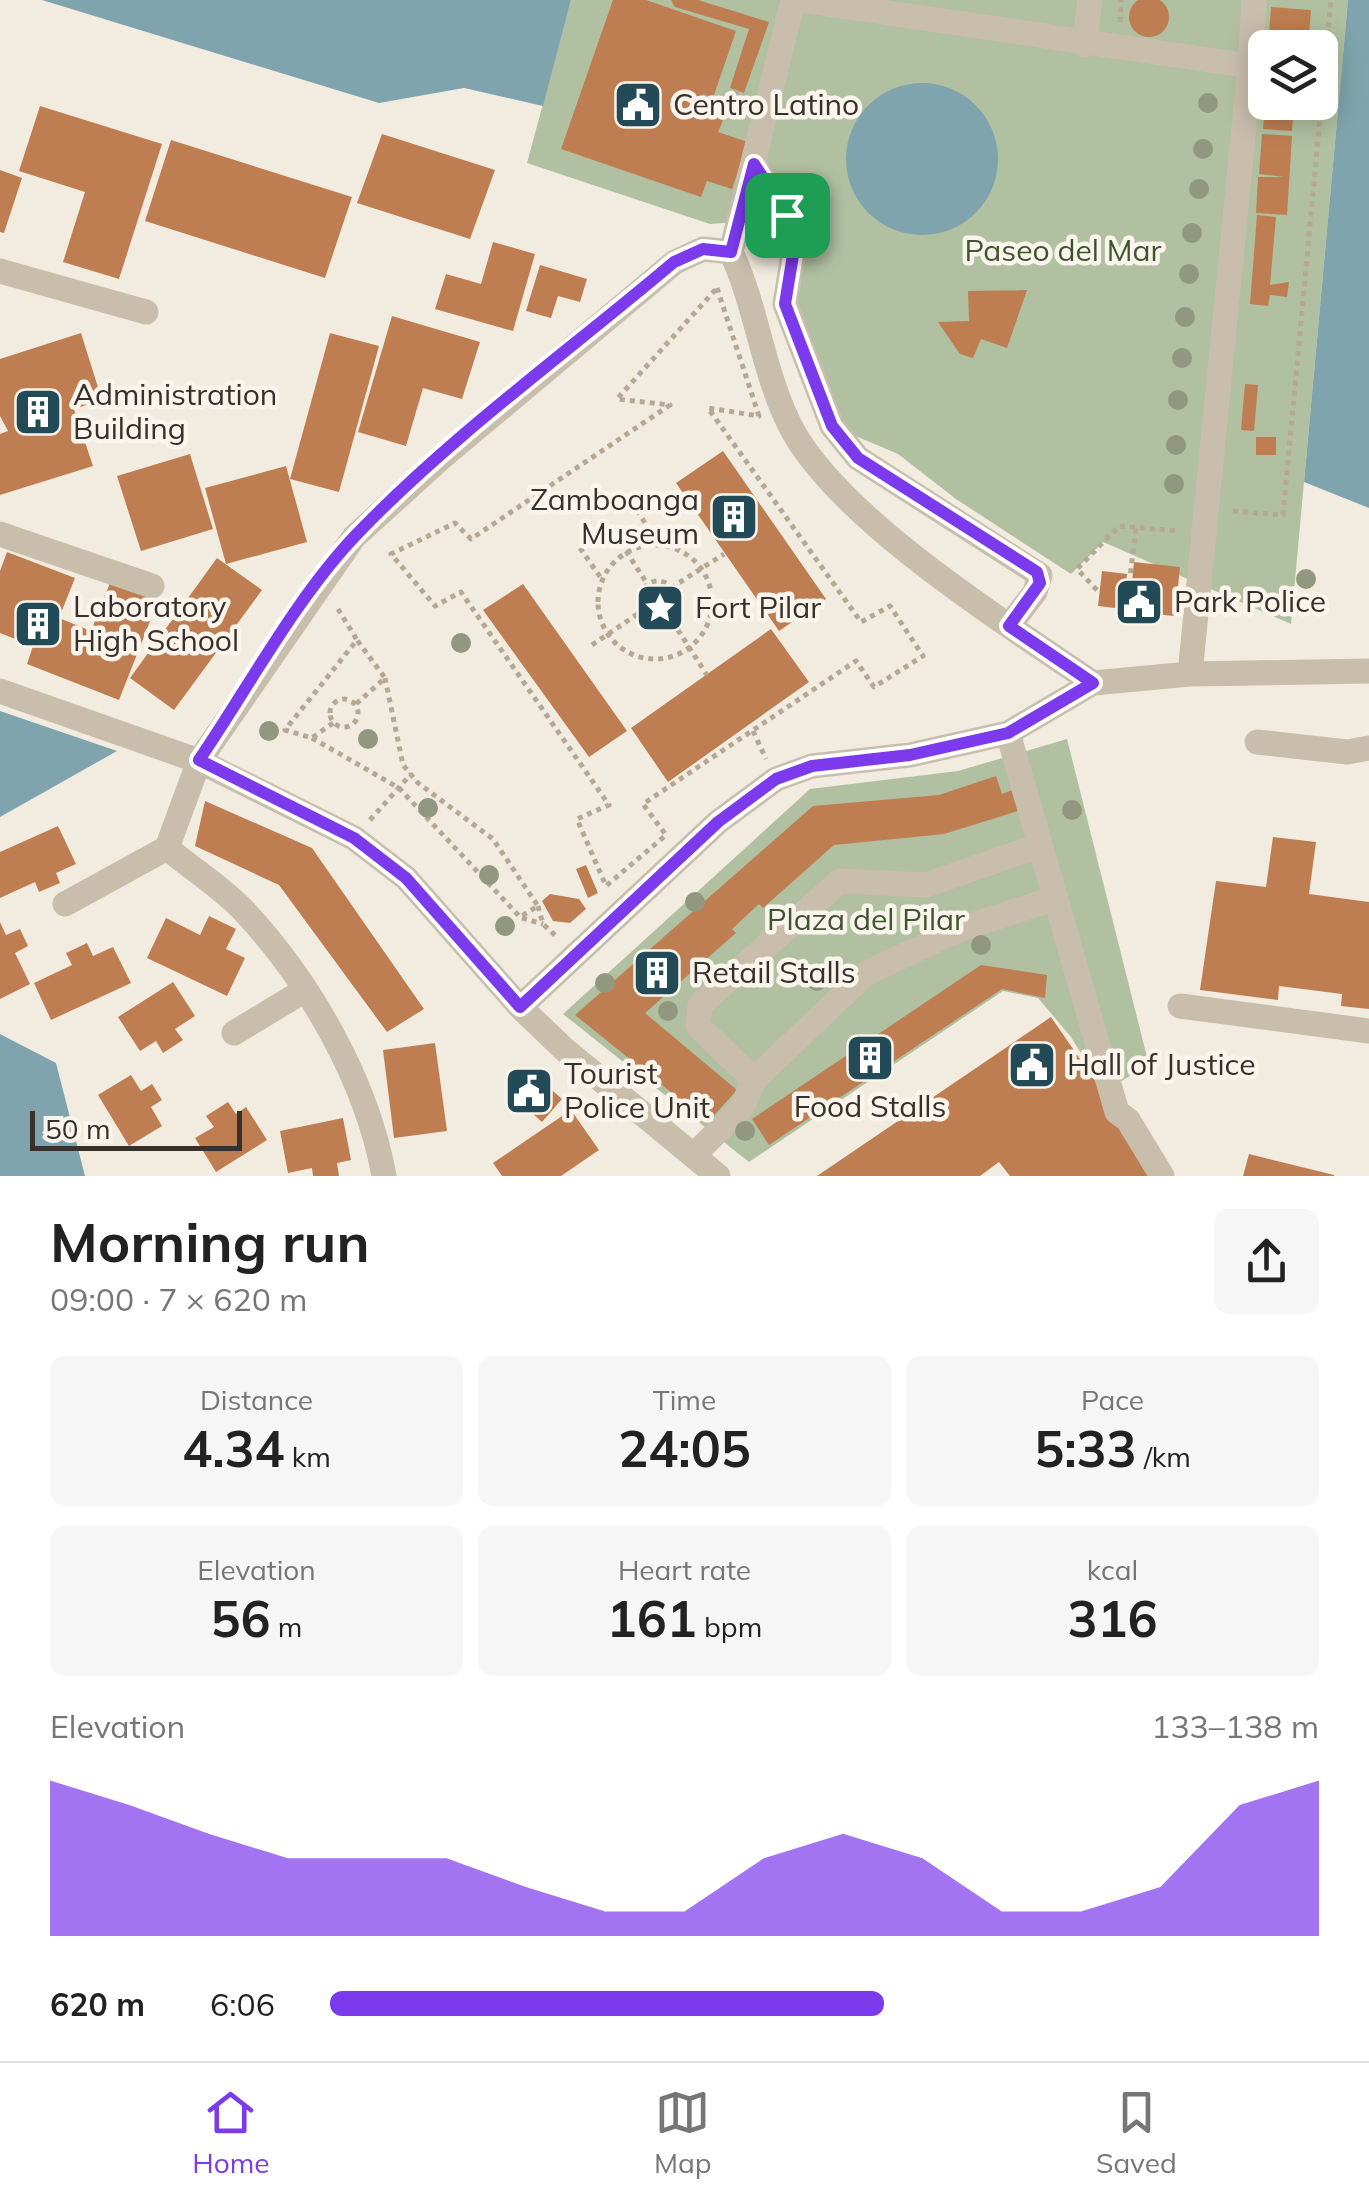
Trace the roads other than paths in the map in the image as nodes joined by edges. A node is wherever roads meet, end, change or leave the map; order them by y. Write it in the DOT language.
graph roads {
  1 [pos="796,0"];
  2 [pos="1090,0"];
  3 [pos="1254,0"];
  4 [pos="1252,30"];
  5 [pos="1084,45"];
  6 [pos="1248,66"];
  7 [pos="1248,86"];
  8 [pos="754,164"];
  9 [pos="731,252"];
  10 [pos="0,270"];
  11 [pos="146,312"];
  12 [pos="0,534"];
  13 [pos="152,586"];
  14 [pos="1009,626"];
  15 [pos="1369,671"];
  16 [pos="1190,674"];
  17 [pos="1093,683"];
  18 [pos="0,691"];
  19 [pos="1008,733"];
  20 [pos="1257,742"];
  21 [pos="1369,748"];
  22 [pos="199,760"];
  23 [pos="1038,846"];
  24 [pos="167,848"];
  25 [pos="1053,900"];
  26 [pos="65,904"];
  27 [pos="306,990"];
  28 [pos="1180,1006"];
  29 [pos="520,1007"];
  30 [pos="1369,1030"];
  31 [pos="234,1033"];
  32 [pos="754,1080"];
  33 [pos="695,1154"];
  34 [pos="384,1176"];
  35 [pos="718,1176"];
  36 [pos="1162,1176"];
  1 -- 5 [label="street"];
  1 -- 8 [label="street"];
  2 -- 5 [label="street"];
  3 -- 4 [label="street"];
  5 -- 6 [label="street"];
  7 -- 16 [label="street"];
  8 -- 9 [label="street"];
  8 -- 14 [label="street"];
  9 -- 14 [label="street"];
  9 -- 22 [label="street"];
  10 -- 11 [label="street"];
  12 -- 13 [label="street"];
  14 -- 17 [label="street"];
  15 -- 16 [label="street"];
  16 -- 17 [label="street"];
  17 -- 19 [label="street"];
  18 -- 22 [label="street"];
  19 -- 23 [label="street"];
  19 -- 29 [label="street"];
  20 -- 21 [label="street"];
  22 -- 24 [label="street"];
  22 -- 29 [label="street"];
  23 -- 25 [label="street"];
  23 -- 32 [label="street"];
  24 -- 26 [label="street"];
  24 -- 27 [label="street"];
  25 -- 32 [label="street"];
  25 -- 36 [label="street"];
  27 -- 31 [label="street"];
  27 -- 34 [label="street"];
  28 -- 30 [label="street"];
  29 -- 33 [label="street"];
  32 -- 33 [label="street"];
  33 -- 35 [label="street"];
}
